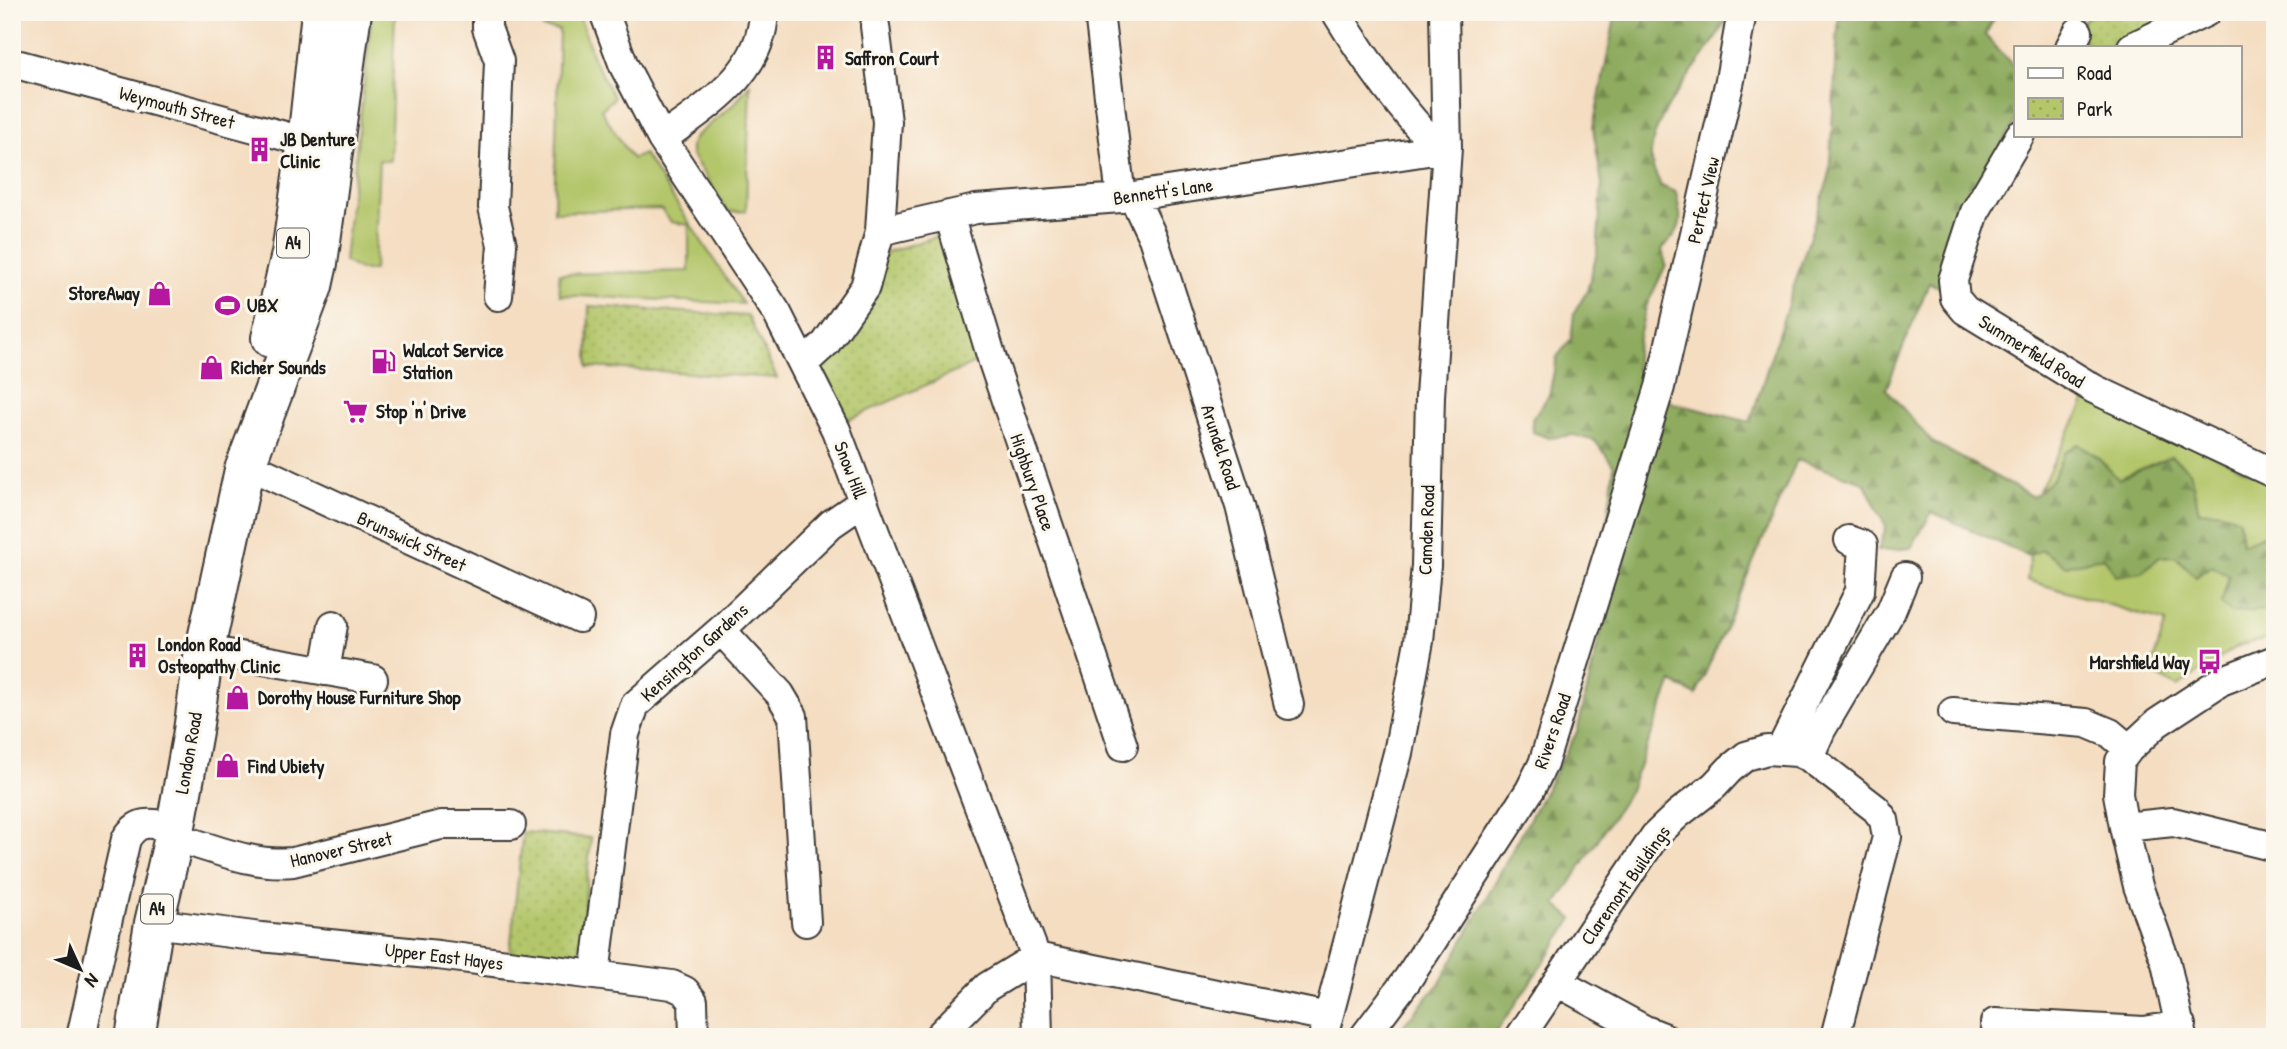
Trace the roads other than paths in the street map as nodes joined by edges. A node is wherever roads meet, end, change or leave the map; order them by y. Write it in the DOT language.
graph roads {
  1 [pos="321,12"];
  2 [pos="352,12"];
  3 [pos="487,12"];
  4 [pos="604,12"];
  5 [pos="764,12"];
  6 [pos="1099,12"];
  7 [pos="1336,12"];
  8 [pos="1444,12"];
  9 [pos="1742,12"];
  10 [pos="2206,12"];
  11 [pos="874,26"];
  12 [pos="2134,46"];
  13 [pos="20,65"];
  14 [pos="2019,136"];
  15 [pos="662,139"];
  16 [pos="321,144"];
  17 [pos="1443,149"];
  18 [pos="1127,197"];
  19 [pos="948,215"];
  20 [pos="880,231"];
  21 [pos="498,296"];
  22 [pos="804,363"];
  23 [pos="1660,387"];
  24 [pos="244,470"];
  25 [pos="2275,474"];
  26 [pos="863,502"];
  27 [pos="1849,540"];
  28 [pos="1905,577"];
  29 [pos="579,618"];
  30 [pos="333,625"];
  31 [pos="721,630"];
  32 [pos="205,650"];
  33 [pos="2275,660"];
  34 [pos="325,671"];
  35 [pos="373,679"];
  36 [pos="1289,705"];
  37 [pos="1953,712"];
  38 [pos="1123,746"];
  39 [pos="2129,749"];
  40 [pos="1780,751"];
  41 [pos="1809,757"];
  42 [pos="511,825"];
  43 [pos="2124,827"];
  44 [pos="174,833"];
  45 [pos="2275,847"];
  46 [pos="806,922"];
  47 [pos="154,923"];
  48 [pos="1036,957"];
  49 [pos="595,975"];
  50 [pos="1557,982"];
  51 [pos="1325,1027"];
  52 [pos="2004,1028"];
  53 [pos="2182,1031"];
  54 [pos="81,1037"];
  55 [pos="135,1037"];
  56 [pos="694,1037"];
  57 [pos="937,1037"];
  58 [pos="1038,1037"];
  59 [pos="1364,1037"];
  60 [pos="1520,1037"];
  61 [pos="1663,1037"];
  62 [pos="1835,1037"];
  1 -- 16 [label="highway, London Road / A4"];
  2 -- 16 [label="highway, London Road / A4"];
  3 -- 21 [label="street"];
  4 -- 15 [label="street, Snow Hill"];
  5 -- 15 [label="street"];
  6 -- 18 [label="street, Arundel Road"];
  7 -- 17 [label="street"];
  8 -- 17 [label="street, Camden Road"];
  9 -- 23 [label="street, Perfect View"];
  10 -- 12 [label="street"];
  11 -- 20 [label="street"];
  13 -- 16 [label="street, Weymouth Street"];
  14 -- 25 [label="street, Summerfield Road"];
  15 -- 22 [label="street, Snow Hill"];
  16 -- 24 [label="highway, London Road / A4"];
  17 -- 18 [label="street, Bennett's Lane"];
  17 -- 51 [label="street, Camden Road"];
  18 -- 19 [label="street, Bennett's Lane"];
  18 -- 36 [label="street, Arundel Road"];
  19 -- 20 [label="street, Bennett's Lane"];
  19 -- 38 [label="street, Highbury Place"];
  20 -- 22 [label="street"];
  22 -- 26 [label="street, Snow Hill"];
  23 -- 59 [label="street, Rivers Road"];
  24 -- 29 [label="street, Brunswick Street"];
  24 -- 32 [label="highway, London Road / A4"];
  26 -- 31 [label="street, Kensington Gardens"];
  26 -- 48 [label="street, Snow Hill"];
  27 -- 40 [label="street"];
  28 -- 41 [label="street"];
  30 -- 34 [label="street"];
  31 -- 46 [label="street"];
  31 -- 49 [label="street, Kensington Gardens"];
  32 -- 34 [label="street"];
  32 -- 44 [label="highway, London Road / A4"];
  33 -- 39 [label="street"];
  34 -- 35 [label="street"];
  37 -- 39 [label="street"];
  39 -- 43 [label="street"];
  40 -- 41 [label="street, Claremont Buildings"];
  40 -- 50 [label="street, Claremont Buildings"];
  41 -- 62 [label="street"];
  42 -- 44 [label="street, Hanover Street"];
  43 -- 45 [label="street"];
  43 -- 53 [label="street"];
  44 -- 47 [label="highway, London Road / A4"];
  44 -- 54 [label="street, Hanover Street"];
  47 -- 49 [label="street, Upper East Hayes"];
  47 -- 55 [label="highway, London Road / A4"];
  48 -- 51 [label="street"];
  48 -- 57 [label="street"];
  48 -- 58 [label="street, Snow Hill"];
  49 -- 56 [label="street, Upper East Hayes"];
  50 -- 60 [label="street, Claremont Buildings"];
  50 -- 61 [label="street"];
  52 -- 53 [label="street"];
}
